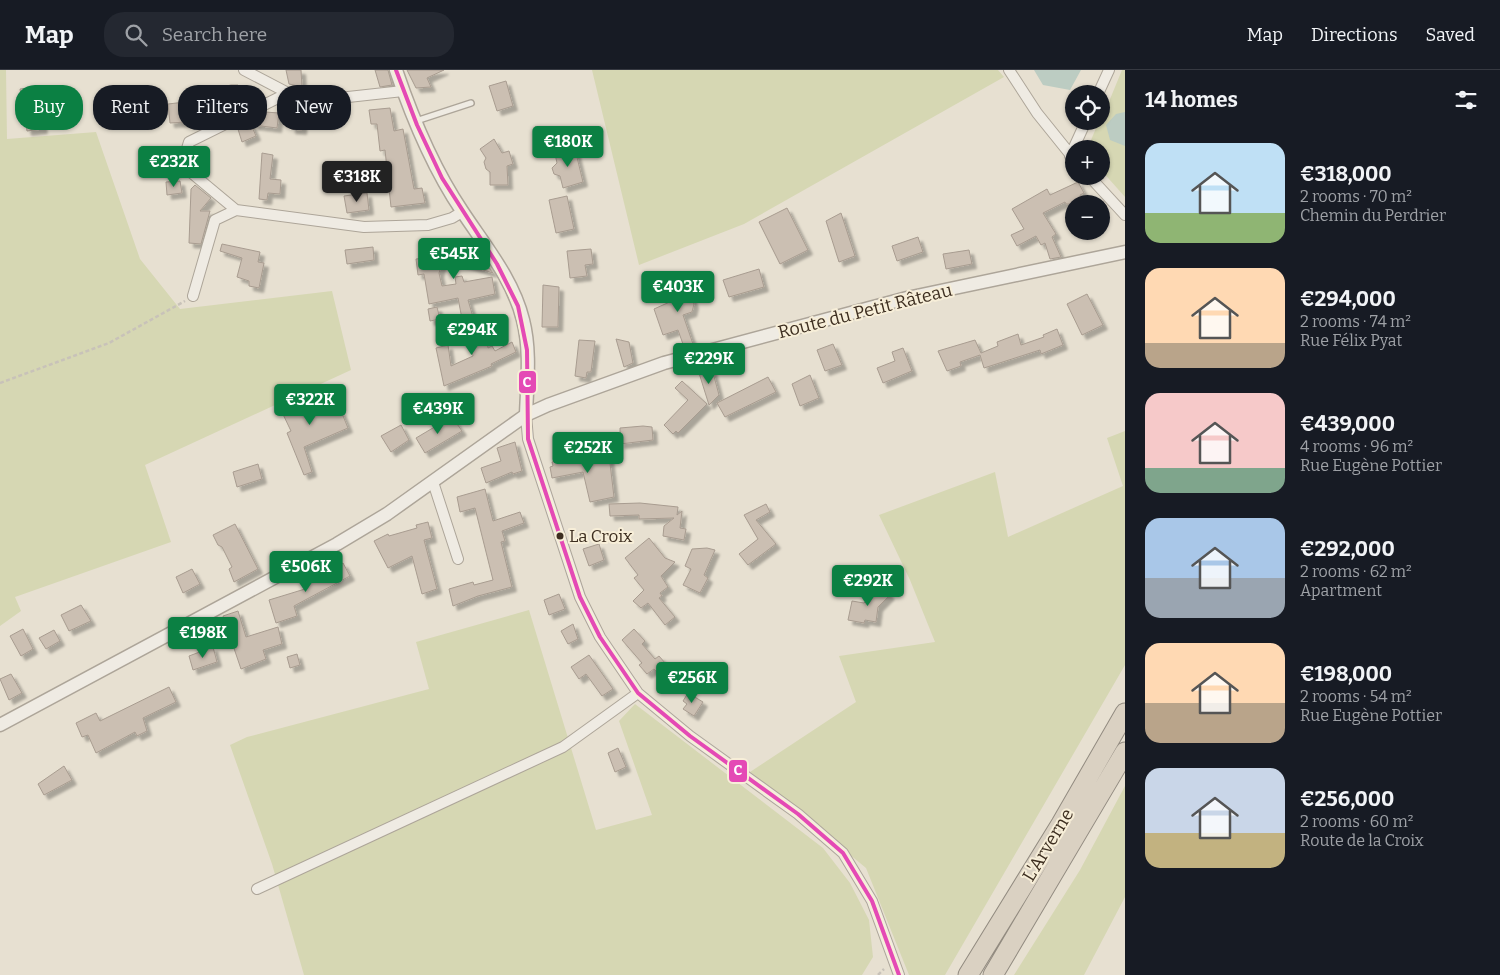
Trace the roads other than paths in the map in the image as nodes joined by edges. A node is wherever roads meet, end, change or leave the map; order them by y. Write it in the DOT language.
graph roads {
  1 [pos="244,70"];
  2 [pos="396,70"];
  3 [pos="1009,70"];
  4 [pos="1109,70"];
  5 [pos="1102,85"];
  6 [pos="277,87"];
  7 [pos="403,91"];
  8 [pos="351,97"];
  9 [pos="277,98"];
  10 [pos="471,102"];
  11 [pos="415,122"];
  12 [pos="1065,149"];
  13 [pos="1097,185"];
  14 [pos="236,210"];
  15 [pos="462,212"];
  16 [pos="1125,215"];
  17 [pos="1125,252"];
  18 [pos="193,296"];
  19 [pos="526,415"];
  20 [pos="433,482"];
  21 [pos="458,559"];
  22 [pos="638,693"];
  23 [pos="1125,713"];
  24 [pos="0,725"];
  25 [pos="1125,752"];
  26 [pos="257,889"];
  27 [pos="899,975"];
  28 [pos="968,975"];
  29 [pos="993,975"];
  1 -- 6 [label="street"];
  2 -- 7 [label="street"];
  3 -- 12 [label="street"];
  4 -- 5 [label="street"];
  7 -- 8 [label="street"];
  7 -- 11 [label="street"];
  9 -- 14 [label="street"];
  10 -- 11 [label="lane"];
  11 -- 15 [label="street"];
  13 -- 16 [label="street"];
  14 -- 15 [label="street"];
  14 -- 18 [label="street"];
  15 -- 19 [label="street"];
  17 -- 19 [label="street, Route du Petit Râteau"];
  19 -- 20 [label="street, Route du Petit Râteau"];
  19 -- 22 [label="street"];
  20 -- 21 [label="street"];
  20 -- 24 [label="street, Route du Petit Râteau"];
  22 -- 26 [label="street"];
  22 -- 27 [label="street"];
  23 -- 28 [label="highway, L'Arverne"];
  25 -- 29 [label="highway, L'Arverne"];
}
